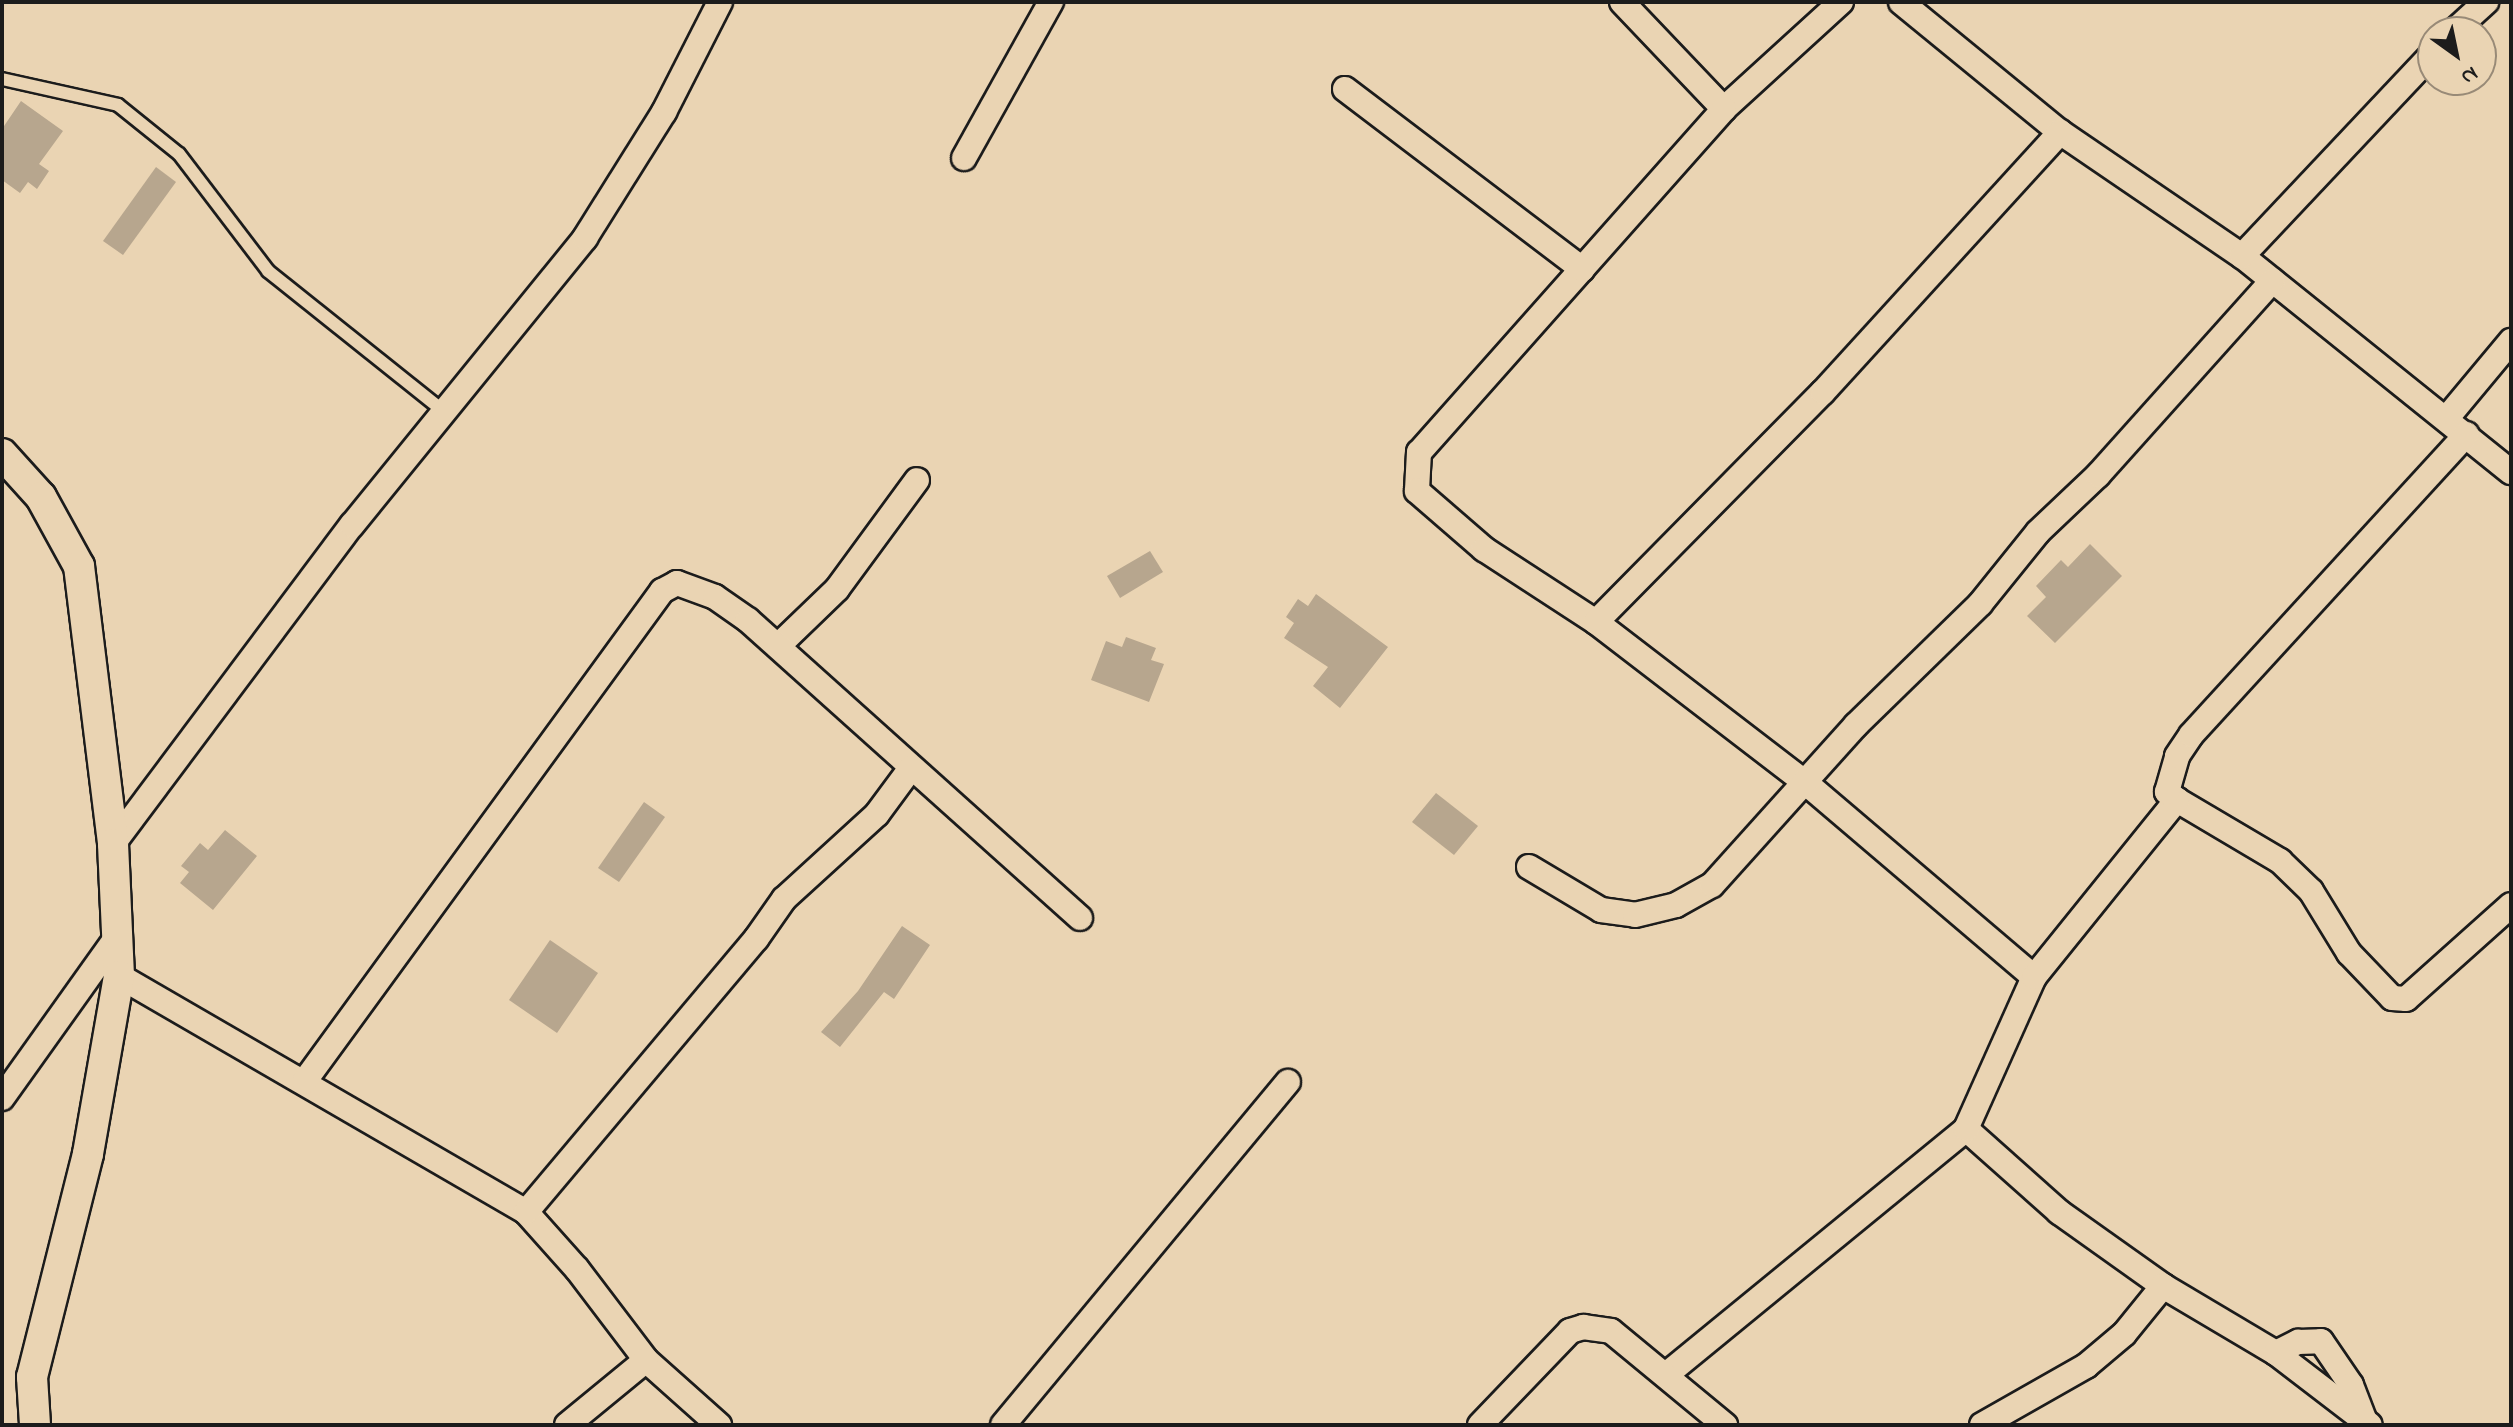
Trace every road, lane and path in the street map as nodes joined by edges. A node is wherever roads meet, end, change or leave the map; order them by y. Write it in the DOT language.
graph roads {
  1 [pos="720,2"];
  2 [pos="1051,2"];
  3 [pos="1622,2"];
  4 [pos="1841,2"];
  5 [pos="1901,2"];
  6 [pos="2486,2"];
  7 [pos="2471,16"];
  8 [pos="2417,70"];
  9 [pos="2,79"];
  10 [pos="1345,89"];
  11 [pos="1724,109"];
  12 [pos="2060,132"];
  13 [pos="964,158"];
  14 [pos="2242,256"];
  15 [pos="1582,269"];
  16 [pos="2272,281"];
  17 [pos="2511,341"];
  18 [pos="446,413"];
  19 [pos="2446,419"];
  20 [pos="2467,434"];
  21 [pos="2,454"];
  22 [pos="2511,472"];
  23 [pos="917,480"];
  24 [pos="1596,622"];
  25 [pos="778,646"];
  26 [pos="911,768"];
  27 [pos="1807,784"];
  28 [pos="2177,800"];
  29 [pos="113,844"];
  30 [pos="1529,867"];
  31 [pos="2511,905"];
  32 [pos="1080,918"];
  33 [pos="116,938"];
  34 [pos="119,976"];
  35 [pos="2034,977"];
  36 [pos="304,1082"];
  37 [pos="1288,1082"];
  38 [pos="2,1098"];
  39 [pos="1966,1129"];
  40 [pos="526,1212"];
  41 [pos="2163,1286"];
  42 [pos="2276,1353"];
  43 [pos="646,1360"];
  44 [pos="1667,1374"];
  45 [pos="2367,1423"];
  46 [pos="35,1425"];
  47 [pos="567,1425"];
  48 [pos="719,1425"];
  49 [pos="1003,1425"];
  50 [pos="1480,1425"];
  51 [pos="1725,1425"];
  52 [pos="1982,1425"];
  1 -- 18 [label="street"];
  2 -- 13 [label="street"];
  3 -- 11 [label="street"];
  4 -- 11 [label="street"];
  5 -- 12 [label="street"];
  6 -- 7 [label="street"];
  8 -- 14 [label="street"];
  9 -- 18 [label="lane"];
  10 -- 15 [label="street"];
  11 -- 15 [label="street"];
  12 -- 14 [label="street"];
  12 -- 24 [label="street"];
  14 -- 16 [label="street"];
  15 -- 24 [label="street"];
  16 -- 19 [label="street"];
  16 -- 27 [label="street"];
  17 -- 19 [label="street"];
  18 -- 29 [label="street"];
  19 -- 20 [label="street"];
  20 -- 22 [label="street"];
  20 -- 28 [label="street"];
  21 -- 29 [label="street"];
  23 -- 25 [label="street"];
  24 -- 27 [label="street"];
  25 -- 26 [label="street"];
  25 -- 36 [label="street"];
  26 -- 32 [label="street"];
  26 -- 40 [label="street"];
  27 -- 30 [label="street"];
  27 -- 35 [label="street"];
  28 -- 31 [label="street"];
  28 -- 35 [label="street"];
  29 -- 33 [label="street"];
  33 -- 34 [label="street"];
  33 -- 38 [label="street"];
  34 -- 36 [label="street"];
  34 -- 46 [label="street"];
  35 -- 39 [label="street"];
  36 -- 40 [label="street"];
  37 -- 49 [label="street"];
  39 -- 41 [label="street"];
  39 -- 44 [label="street"];
  40 -- 43 [label="street"];
  41 -- 42 [label="street"];
  41 -- 52 [label="street"];
  42 -- 45 [label="street"];
  42 -- 45 [label="street"];
  43 -- 47 [label="street"];
  43 -- 48 [label="street"];
  44 -- 50 [label="street"];
  44 -- 51 [label="street"];
}
